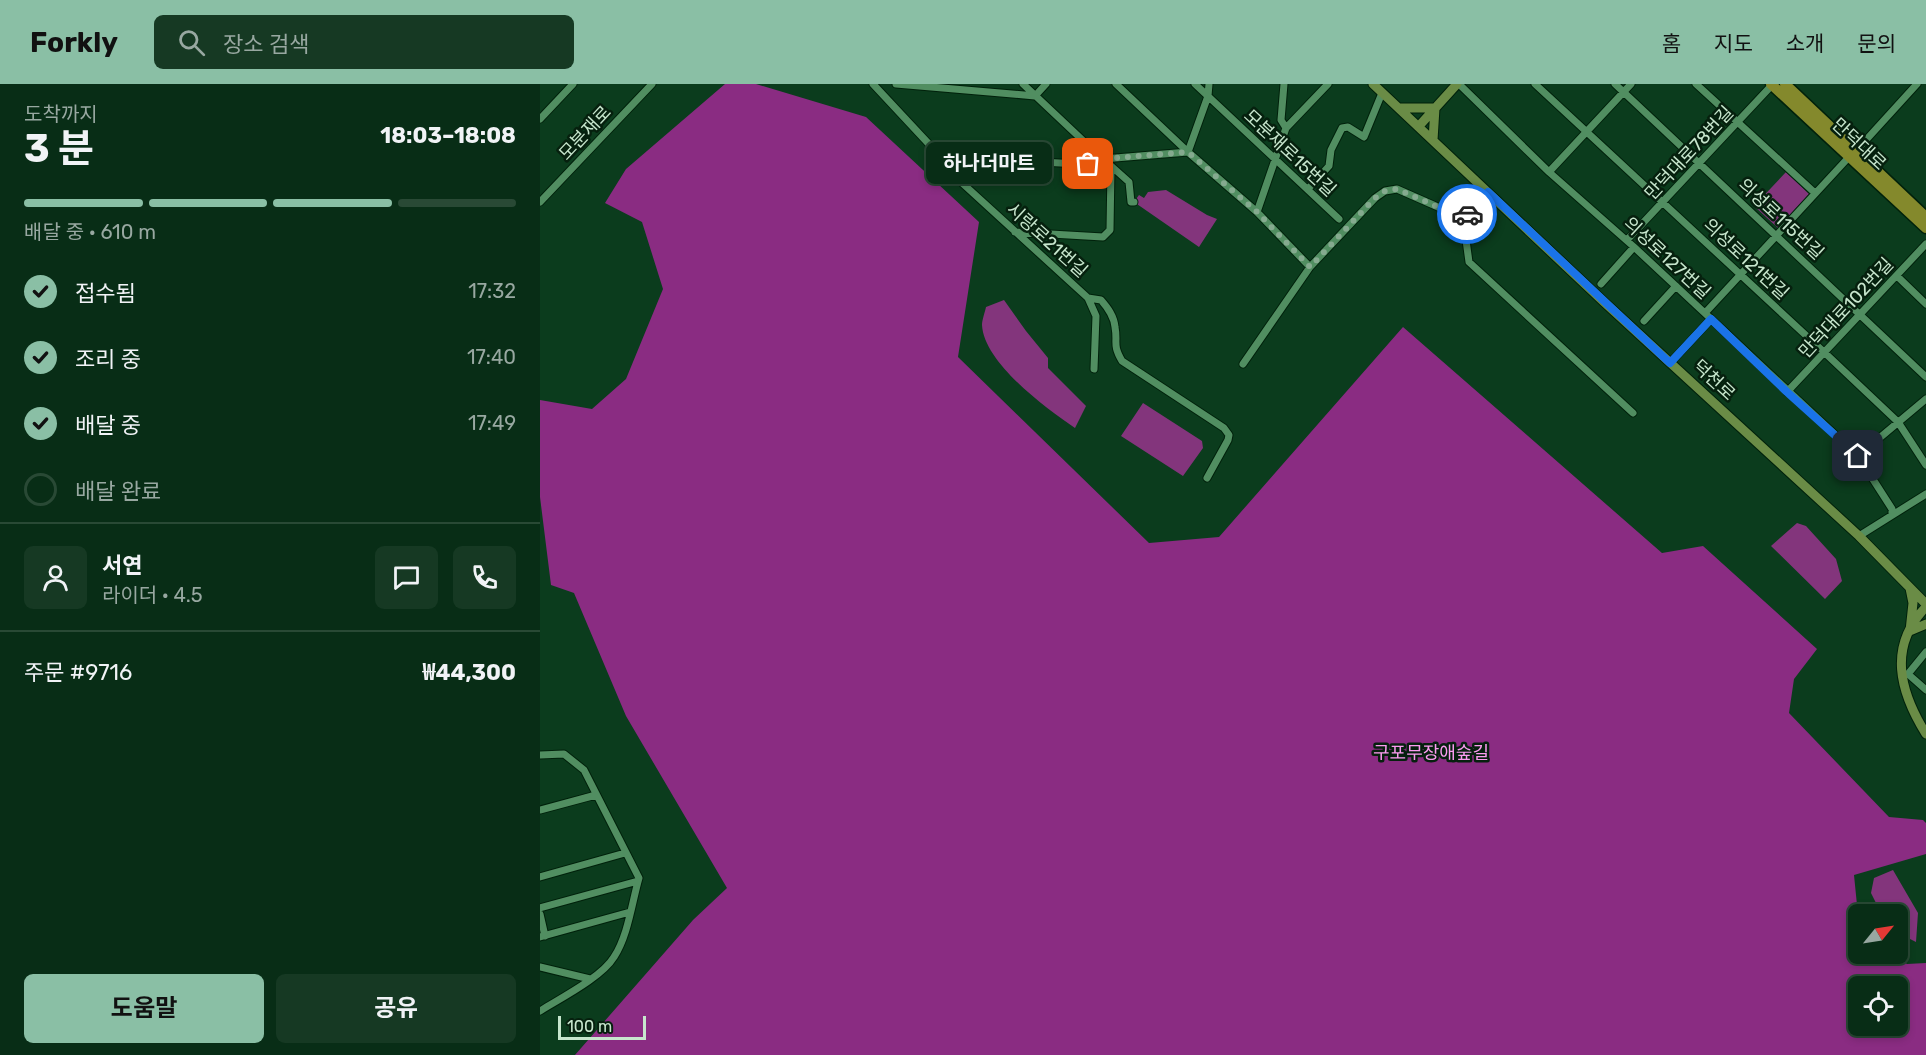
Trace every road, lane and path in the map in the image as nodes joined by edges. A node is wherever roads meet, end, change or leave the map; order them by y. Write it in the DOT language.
graph roads {
  1 [pos="573,84"];
  2 [pos="652,84"];
  3 [pos="873,84"];
  4 [pos="896,84"];
  5 [pos="1023,84"];
  6 [pos="1046,84"];
  7 [pos="1116,84"];
  8 [pos="1195,84"];
  9 [pos="1209,84"];
  10 [pos="1284,84"];
  11 [pos="1328,84"];
  12 [pos="1373,84"];
  13 [pos="1458,84"];
  14 [pos="1535,84"];
  15 [pos="1615,84"];
  16 [pos="1631,84"];
  17 [pos="1696,84"];
  18 [pos="1785,84"];
  19 [pos="1917,84"];
  20 [pos="1772,85"];
  21 [pos="1623,92"];
  22 [pos="1383,93"];
  23 [pos="1035,96"];
  24 [pos="1208,96"];
  25 [pos="1399,108"];
  26 [pos="1435,108"];
  27 [pos="540,119"];
  28 [pos="1739,122"];
  29 [pos="1419,126"];
  30 [pos="1286,128"];
  31 [pos="1586,132"];
  32 [pos="1433,140"];
  33 [pos="1188,152"];
  34 [pos="1852,154"];
  35 [pos="941,157"];
  36 [pos="1103,159"];
  37 [pos="1275,160"];
  38 [pos="1700,163"];
  39 [pos="1549,172"];
  40 [pos="1308,189"];
  41 [pos="1488,192"];
  42 [pos="1815,193"];
  43 [pos="540,202"];
  44 [pos="1134,202"];
  45 [pos="1663,202"];
  46 [pos="1257,212"];
  47 [pos="1909,213"];
  48 [pos="1926,217"];
  49 [pos="1463,218"];
  50 [pos="1339,219"];
  51 [pos="1926,224"];
  52 [pos="1926,228"];
  53 [pos="1015,232"];
  54 [pos="1776,236"];
  55 [pos="1627,240"];
  56 [pos="1926,244"];
  57 [pos="1634,247"];
  58 [pos="1310,267"];
  59 [pos="1741,274"];
  60 [pos="1897,276"];
  61 [pos="1601,284"];
  62 [pos="1676,286"];
  63 [pos="1088,298"];
  64 [pos="1926,304"];
  65 [pos="1705,313"];
  66 [pos="1860,315"];
  67 [pos="1711,319"];
  68 [pos="1644,321"];
  69 [pos="1825,352"];
  70 [pos="1670,363"];
  71 [pos="1243,364"];
  72 [pos="1094,369"];
  73 [pos="1926,377"];
  74 [pos="1787,392"];
  75 [pos="1926,399"];
  76 [pos="1633,413"];
  77 [pos="1898,422"];
  78 [pos="1858,456"];
  79 [pos="1926,465"];
  80 [pos="1207,478"];
  81 [pos="1926,494"];
  82 [pos="1892,514"];
  83 [pos="1859,536"];
  84 [pos="1910,588"];
  85 [pos="1926,606"];
  86 [pos="1926,624"];
  87 [pos="1910,631"];
  88 [pos="1926,652"];
  89 [pos="1905,675"];
  90 [pos="1926,690"];
  91 [pos="1926,734"];
  92 [pos="540,755"];
  93 [pos="596,795"];
  94 [pos="540,810"];
  95 [pos="625,853"];
  96 [pos="540,877"];
  97 [pos="638,881"];
  98 [pos="540,908"];
  99 [pos="630,912"];
  100 [pos="540,914"];
  101 [pos="542,937"];
  102 [pos="540,967"];
  103 [pos="590,979"];
  104 [pos="540,1011"];
  1 -- 27 [label="street"];
  2 -- 43 [label="street, 모분재로"];
  3 -- 35 [label="street, 시랑로21번길"];
  4 -- 23 [label="street"];
  5 -- 23 [label="street"];
  6 -- 23 [label="street"];
  7 -- 33 [label="street"];
  8 -- 24 [label="street, 모분재로15번길"];
  9 -- 24 [label="street"];
  10 -- 30 [label="street"];
  11 -- 30 [label="street"];
  12 -- 22 [label="main road, 덕천로"];
  13 -- 26 [label="main road"];
  13 -- 39 [label="street, 의성로127번길"];
  14 -- 31 [label="street, 의성로121번길"];
  15 -- 21 [label="street, 의성로115번길"];
  16 -- 21 [label="street"];
  17 -- 28 [label="street"];
  18 -- 34 [label="main road, 만덕대로"];
  19 -- 34 [label="street"];
  20 -- 28 [label="street, 만덕대로78번길"];
  20 -- 34 [label="main road, 만덕대로"];
  21 -- 31 [label="street"];
  21 -- 38 [label="street, 의성로115번길"];
  22 -- 25 [label="main road, 덕천로"];
  22 -- 40 [label="street"];
  23 -- 36 [label="street"];
  24 -- 33 [label="street"];
  24 -- 37 [label="street, 모분재로15번길"];
  25 -- 26 [label="main road"];
  25 -- 29 [label="main road, 덕천로"];
  26 -- 29 [label="main road"];
  26 -- 32 [label="main road"];
  28 -- 38 [label="street, 만덕대로78번길"];
  28 -- 42 [label="street"];
  29 -- 32 [label="main road, 덕천로"];
  30 -- 37 [label="street"];
  31 -- 39 [label="street"];
  31 -- 45 [label="street, 의성로121번길"];
  32 -- 41 [label="main road, 덕천로"];
  33 -- 36 [label="street"];
  33 -- 46 [label="street"];
  34 -- 42 [label="street"];
  34 -- 47 [label="main road, 만덕대로"];
  34 -- 48 [label="main road, 만덕대로"];
  35 -- 36 [label="street"];
  35 -- 53 [label="street, 시랑로21번길"];
  36 -- 44 [label="street"];
  36 -- 53 [label="street"];
  37 -- 40 [label="street, 모분재로15번길"];
  37 -- 46 [label="street"];
  38 -- 45 [label="street, 만덕대로78번길"];
  38 -- 54 [label="street, 의성로115번길"];
  39 -- 55 [label="street, 의성로127번길"];
  40 -- 50 [label="street, 모분재로15번길"];
  41 -- 49 [label="street"];
  41 -- 70 [label="main road, 덕천로"];
  42 -- 54 [label="street"];
  45 -- 55 [label="street, 만덕대로78번길"];
  45 -- 59 [label="street, 의성로121번길"];
  46 -- 58 [label="street"];
  47 -- 51 [label="main road"];
  47 -- 52 [label="main road, 만덕대로"];
  49 -- 58 [label="street"];
  49 -- 76 [label="street"];
  53 -- 63 [label="street, 시랑로21번길"];
  54 -- 59 [label="street"];
  54 -- 66 [label="street, 의성로115번길"];
  55 -- 57 [label="street, 의성로127번길"];
  56 -- 60 [label="street, 만덕대로102번길"];
  57 -- 61 [label="street"];
  57 -- 62 [label="street, 의성로127번길"];
  58 -- 71 [label="street"];
  59 -- 65 [label="street"];
  59 -- 69 [label="street, 의성로121번길"];
  60 -- 64 [label="street"];
  60 -- 66 [label="street, 만덕대로102번길"];
  62 -- 65 [label="street, 의성로127번길"];
  62 -- 68 [label="street"];
  63 -- 72 [label="street"];
  63 -- 80 [label="street, 시랑로21번길"];
  65 -- 67 [label="street, 의성로127번길"];
  66 -- 69 [label="street, 만덕대로102번길"];
  66 -- 73 [label="street, 의성로115번길"];
  67 -- 70 [label="street"];
  67 -- 74 [label="street, 의성로127번길"];
  69 -- 74 [label="street, 만덕대로102번길"];
  69 -- 77 [label="street, 의성로121번길"];
  70 -- 83 [label="main road, 덕천로"];
  74 -- 78 [label="street, 의성로127번길"];
  75 -- 77 [label="street"];
  77 -- 78 [label="street"];
  77 -- 79 [label="street, 의성로121번길"];
  78 -- 82 [label="street, 의성로127번길"];
  81 -- 82 [label="street"];
  82 -- 83 [label="street"];
  83 -- 84 [label="main road, 덕천로"];
  84 -- 85 [label="main road, 덕천로"];
  84 -- 87 [label="main road"];
  85 -- 87 [label="main road"];
  86 -- 87 [label="main road"];
  87 -- 89 [label="main road"];
  88 -- 89 [label="street"];
  89 -- 90 [label="street"];
  89 -- 91 [label="main road"];
  92 -- 93 [label="street"];
  93 -- 94 [label="street"];
  93 -- 95 [label="street"];
  95 -- 96 [label="street"];
  95 -- 97 [label="street"];
  97 -- 98 [label="street"];
  97 -- 99 [label="street"];
  99 -- 101 [label="street"];
  99 -- 103 [label="street"];
  100 -- 101 [label="street"];
  102 -- 103 [label="street"];
  103 -- 104 [label="street"];
}
